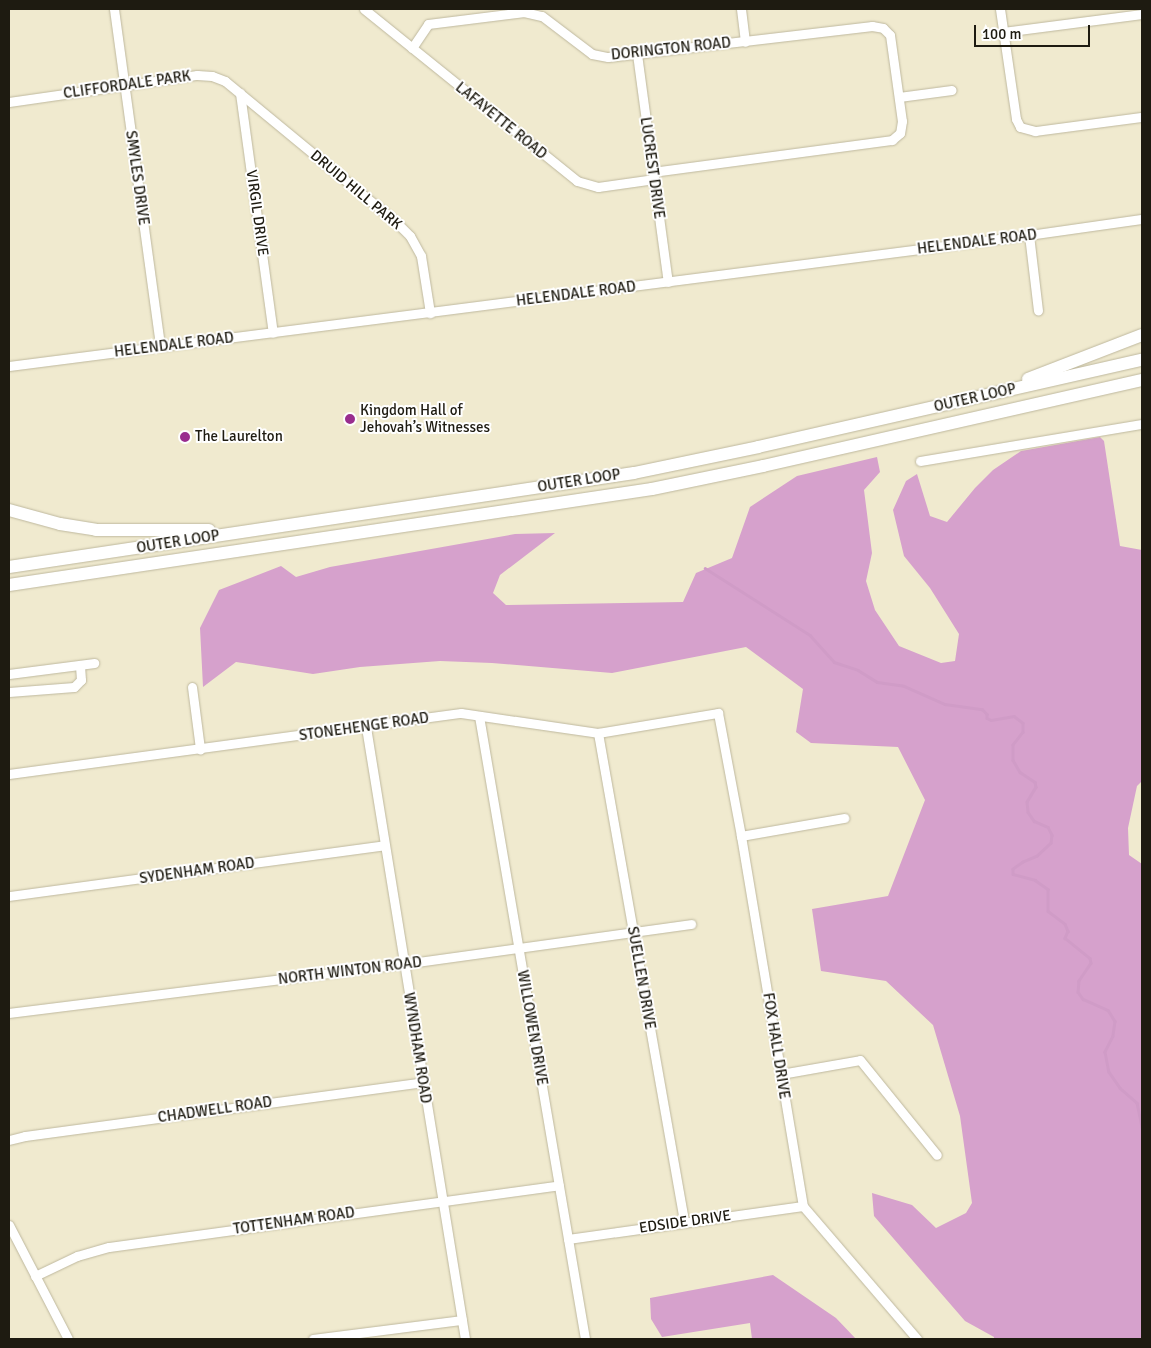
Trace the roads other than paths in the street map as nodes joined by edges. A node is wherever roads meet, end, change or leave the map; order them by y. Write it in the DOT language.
graph roads {
  1 [pos="114,9"];
  2 [pos="364,9"];
  3 [pos="741,9"];
  4 [pos="1000,9"];
  5 [pos="1142,14"];
  6 [pos="1003,32"];
  7 [pos="745,42"];
  8 [pos="412,48"];
  9 [pos="637,54"];
  10 [pos="125,86"];
  11 [pos="952,90"];
  12 [pos="240,93"];
  13 [pos="900,96"];
  14 [pos="9,102"];
  15 [pos="1142,117"];
  16 [pos="654,175"];
  17 [pos="1142,218"];
  18 [pos="1029,235"];
  19 [pos="668,282"];
  20 [pos="1038,310"];
  21 [pos="430,313"];
  22 [pos="273,334"];
  23 [pos="1142,335"];
  24 [pos="160,346"];
  25 [pos="1142,360"];
  26 [pos="9,366"];
  27 [pos="1142,380"];
  28 [pos="916,412"];
  29 [pos="1142,424"];
  30 [pos="920,461"];
  31 [pos="9,510"];
  32 [pos="259,529"];
  33 [pos="9,567"];
  34 [pos="9,585"];
  35 [pos="94,663"];
  36 [pos="80,665"];
  37 [pos="9,674"];
  38 [pos="192,687"];
  39 [pos="9,692"];
  40 [pos="718,713"];
  41 [pos="479,716"];
  42 [pos="366,727"];
  43 [pos="598,733"];
  44 [pos="200,749"];
  45 [pos="9,774"];
  46 [pos="844,818"];
  47 [pos="741,836"];
  48 [pos="384,846"];
  49 [pos="9,896"];
  50 [pos="690,924"];
  51 [pos="634,933"];
  52 [pos="518,948"];
  53 [pos="404,964"];
  54 [pos="9,1013"];
  55 [pos="781,1074"];
  56 [pos="423,1082"];
  57 [pos="9,1140"];
  58 [pos="937,1155"];
  59 [pos="559,1185"];
  60 [pos="442,1201"];
  61 [pos="803,1206"];
  62 [pos="684,1222"];
  63 [pos="9,1225"];
  64 [pos="568,1239"];
  65 [pos="35,1276"];
  66 [pos="462,1320"];
  67 [pos="68,1339"];
  68 [pos="313,1339"];
  69 [pos="465,1339"];
  70 [pos="585,1339"];
  71 [pos="917,1339"];
  1 -- 10 [label="street, SMYLES DRIVE"];
  2 -- 8 [label="street, LAFAYETTE ROAD"];
  3 -- 7 [label="street"];
  4 -- 6 [label="street"];
  5 -- 6 [label="street"];
  6 -- 15 [label="street"];
  7 -- 9 [label="street, DORINGTON ROAD"];
  7 -- 13 [label="street, DORINGTON ROAD"];
  8 -- 9 [label="street, DORINGTON ROAD"];
  8 -- 16 [label="street, LAFAYETTE ROAD"];
  9 -- 16 [label="street, LUCREST DRIVE"];
  10 -- 12 [label="street, CLIFFORDALE PARK"];
  10 -- 14 [label="street, CLIFFORDALE PARK"];
  10 -- 24 [label="street, SMYLES DRIVE"];
  11 -- 13 [label="street"];
  12 -- 21 [label="street, DRUID HILL PARK"];
  12 -- 22 [label="street, VIRGIL DRIVE"];
  13 -- 16 [label="street, LAFAYETTE ROAD"];
  16 -- 19 [label="street, LUCREST DRIVE"];
  17 -- 18 [label="street, HELENDALE ROAD"];
  18 -- 19 [label="street, HELENDALE ROAD"];
  18 -- 20 [label="street"];
  19 -- 21 [label="street, HELENDALE ROAD"];
  21 -- 22 [label="street, HELENDALE ROAD"];
  22 -- 24 [label="street, HELENDALE ROAD"];
  23 -- 28 [label="highway"];
  24 -- 26 [label="street, HELENDALE ROAD"];
  25 -- 28 [label="highway, OUTER LOOP"];
  27 -- 34 [label="highway, OUTER LOOP"];
  28 -- 32 [label="highway, OUTER LOOP"];
  29 -- 30 [label="street"];
  31 -- 32 [label="highway"];
  32 -- 33 [label="highway, OUTER LOOP"];
  35 -- 36 [label="street"];
  36 -- 37 [label="street"];
  36 -- 39 [label="street"];
  38 -- 44 [label="street"];
  40 -- 43 [label="street, STONEHENGE ROAD"];
  40 -- 47 [label="street, FOX HALL DRIVE"];
  41 -- 42 [label="street, STONEHENGE ROAD"];
  41 -- 43 [label="street, STONEHENGE ROAD"];
  41 -- 52 [label="street, WILLOWEN DRIVE"];
  42 -- 44 [label="street, STONEHENGE ROAD"];
  42 -- 48 [label="street, WYNDHAM ROAD"];
  43 -- 51 [label="street, SUELLEN DRIVE"];
  44 -- 45 [label="street, STONEHENGE ROAD"];
  46 -- 47 [label="street"];
  47 -- 55 [label="street, FOX HALL DRIVE"];
  48 -- 49 [label="street, SYDENHAM ROAD"];
  48 -- 53 [label="street, WYNDHAM ROAD"];
  50 -- 51 [label="street, NORTH WINTON ROAD"];
  51 -- 52 [label="street, NORTH WINTON ROAD"];
  51 -- 62 [label="street, SUELLEN DRIVE"];
  52 -- 53 [label="street, NORTH WINTON ROAD"];
  52 -- 59 [label="street, WILLOWEN DRIVE"];
  53 -- 54 [label="street, NORTH WINTON ROAD"];
  53 -- 56 [label="street, WYNDHAM ROAD"];
  55 -- 58 [label="street"];
  55 -- 61 [label="street, FOX HALL DRIVE"];
  56 -- 57 [label="street, CHADWELL ROAD"];
  56 -- 60 [label="street, WYNDHAM ROAD"];
  59 -- 60 [label="street, TOTTENHAM ROAD"];
  59 -- 64 [label="street, WILLOWEN DRIVE"];
  60 -- 65 [label="street, TOTTENHAM ROAD"];
  60 -- 66 [label="street, WYNDHAM ROAD"];
  61 -- 62 [label="street, EDSIDE DRIVE"];
  61 -- 71 [label="street"];
  62 -- 64 [label="street, EDSIDE DRIVE"];
  63 -- 65 [label="street"];
  64 -- 70 [label="street, WILLOWEN DRIVE"];
  65 -- 67 [label="street"];
  66 -- 68 [label="street"];
  66 -- 69 [label="street, WYNDHAM ROAD"];
}
